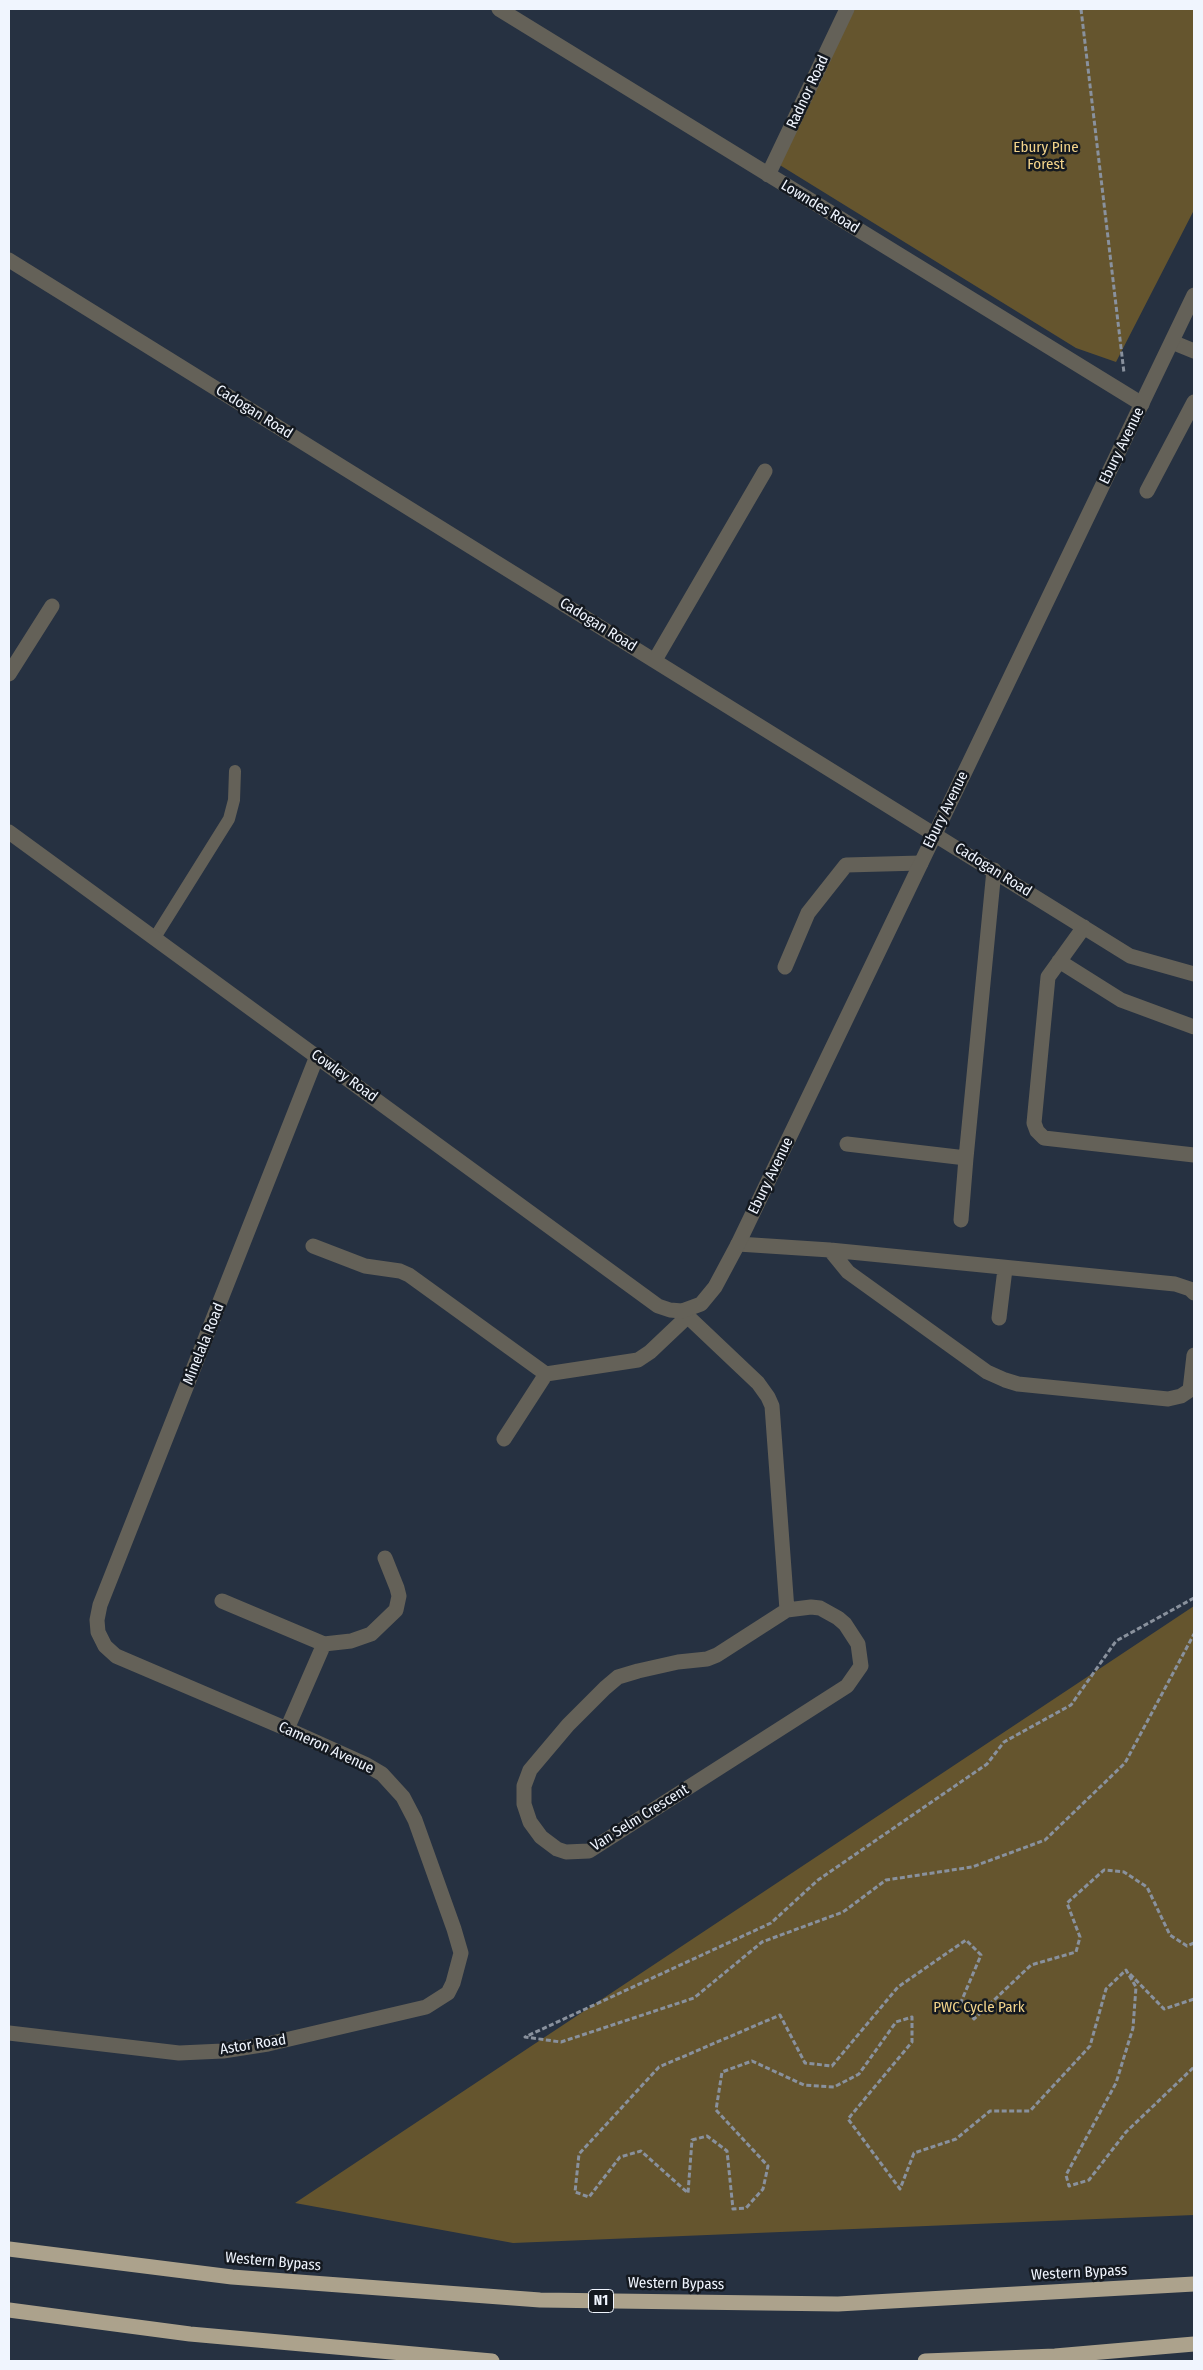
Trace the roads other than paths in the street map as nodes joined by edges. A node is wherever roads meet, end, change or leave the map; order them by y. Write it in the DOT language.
graph roads {
  1 [pos="499,9"];
  2 [pos="847,9"];
  3 [pos="768,176"];
  4 [pos="9,260"];
  5 [pos="1194,295"];
  6 [pos="1172,342"];
  7 [pos="1194,350"];
  8 [pos="1194,402"];
  9 [pos="1142,404"];
  10 [pos="765,471"];
  11 [pos="1147,491"];
  12 [pos="52,606"];
  13 [pos="655,660"];
  14 [pos="9,674"];
  15 [pos="235,771"];
  16 [pos="9,832"];
  17 [pos="935,834"];
  18 [pos="921,863"];
  19 [pos="994,870"];
  20 [pos="1084,927"];
  21 [pos="154,938"];
  22 [pos="1059,960"];
  23 [pos="785,967"];
  24 [pos="1194,974"];
  25 [pos="1194,1028"];
  26 [pos="317,1056"];
  27 [pos="846,1144"];
  28 [pos="1194,1155"];
  29 [pos="966,1158"];
  30 [pos="961,1220"];
  31 [pos="738,1244"];
  32 [pos="312,1246"];
  33 [pos="830,1250"];
  34 [pos="1005,1269"];
  35 [pos="1194,1294"];
  36 [pos="685,1314"];
  37 [pos="999,1318"];
  38 [pos="1194,1355"];
  39 [pos="546,1374"];
  40 [pos="504,1439"];
  41 [pos="385,1558"];
  42 [pos="222,1601"];
  43 [pos="787,1610"];
  44 [pos="98,1632"];
  45 [pos="324,1644"];
  46 [pos="287,1729"];
  47 [pos="461,1953"];
  48 [pos="9,2033"];
  49 [pos="9,2249"];
  50 [pos="1194,2284"];
  51 [pos="9,2310"];
  52 [pos="1194,2344"];
  53 [pos="492,2361"];
  54 [pos="925,2361"];
  1 -- 3 [label="street, Lowndes Road"];
  2 -- 3 [label="street, Radnor Road"];
  3 -- 9 [label="street, Lowndes Road"];
  4 -- 13 [label="street, Cadogan Road"];
  5 -- 6 [label="street, Ebury Avenue"];
  6 -- 7 [label="street"];
  6 -- 9 [label="street, Ebury Avenue"];
  8 -- 11 [label="street"];
  9 -- 17 [label="street, Ebury Avenue"];
  10 -- 13 [label="street"];
  12 -- 14 [label="street"];
  13 -- 17 [label="street, Cadogan Road"];
  15 -- 21 [label="lane"];
  16 -- 21 [label="street, Cowley Road"];
  17 -- 18 [label="street, Ebury Avenue"];
  17 -- 19 [label="street, Cadogan Road"];
  18 -- 23 [label="street"];
  18 -- 31 [label="street, Ebury Avenue"];
  19 -- 20 [label="street, Cadogan Road"];
  19 -- 29 [label="street"];
  20 -- 22 [label="street"];
  20 -- 24 [label="street, Cadogan Road"];
  21 -- 26 [label="street, Cowley Road"];
  22 -- 25 [label="street"];
  22 -- 28 [label="street"];
  26 -- 36 [label="street, Cowley Road"];
  26 -- 44 [label="street, Minelala Road"];
  27 -- 29 [label="street"];
  29 -- 30 [label="street"];
  31 -- 33 [label="street"];
  31 -- 36 [label="street, Ebury Avenue"];
  32 -- 39 [label="street"];
  33 -- 34 [label="street"];
  33 -- 38 [label="street"];
  34 -- 35 [label="street"];
  34 -- 37 [label="street"];
  36 -- 39 [label="street, Ebury Avenue"];
  36 -- 43 [label="street"];
  39 -- 40 [label="street"];
  41 -- 45 [label="street"];
  42 -- 45 [label="street"];
  43 -- 43 [label="street, Van Selm Crescent"];
  44 -- 46 [label="street, Cameron Avenue"];
  45 -- 46 [label="street"];
  46 -- 47 [label="street, Cameron Avenue"];
  47 -- 48 [label="street, Astor Road"];
  49 -- 50 [label="highway, Western Bypass / N1"];
  51 -- 53 [label="highway"];
  52 -- 54 [label="highway"];
}
